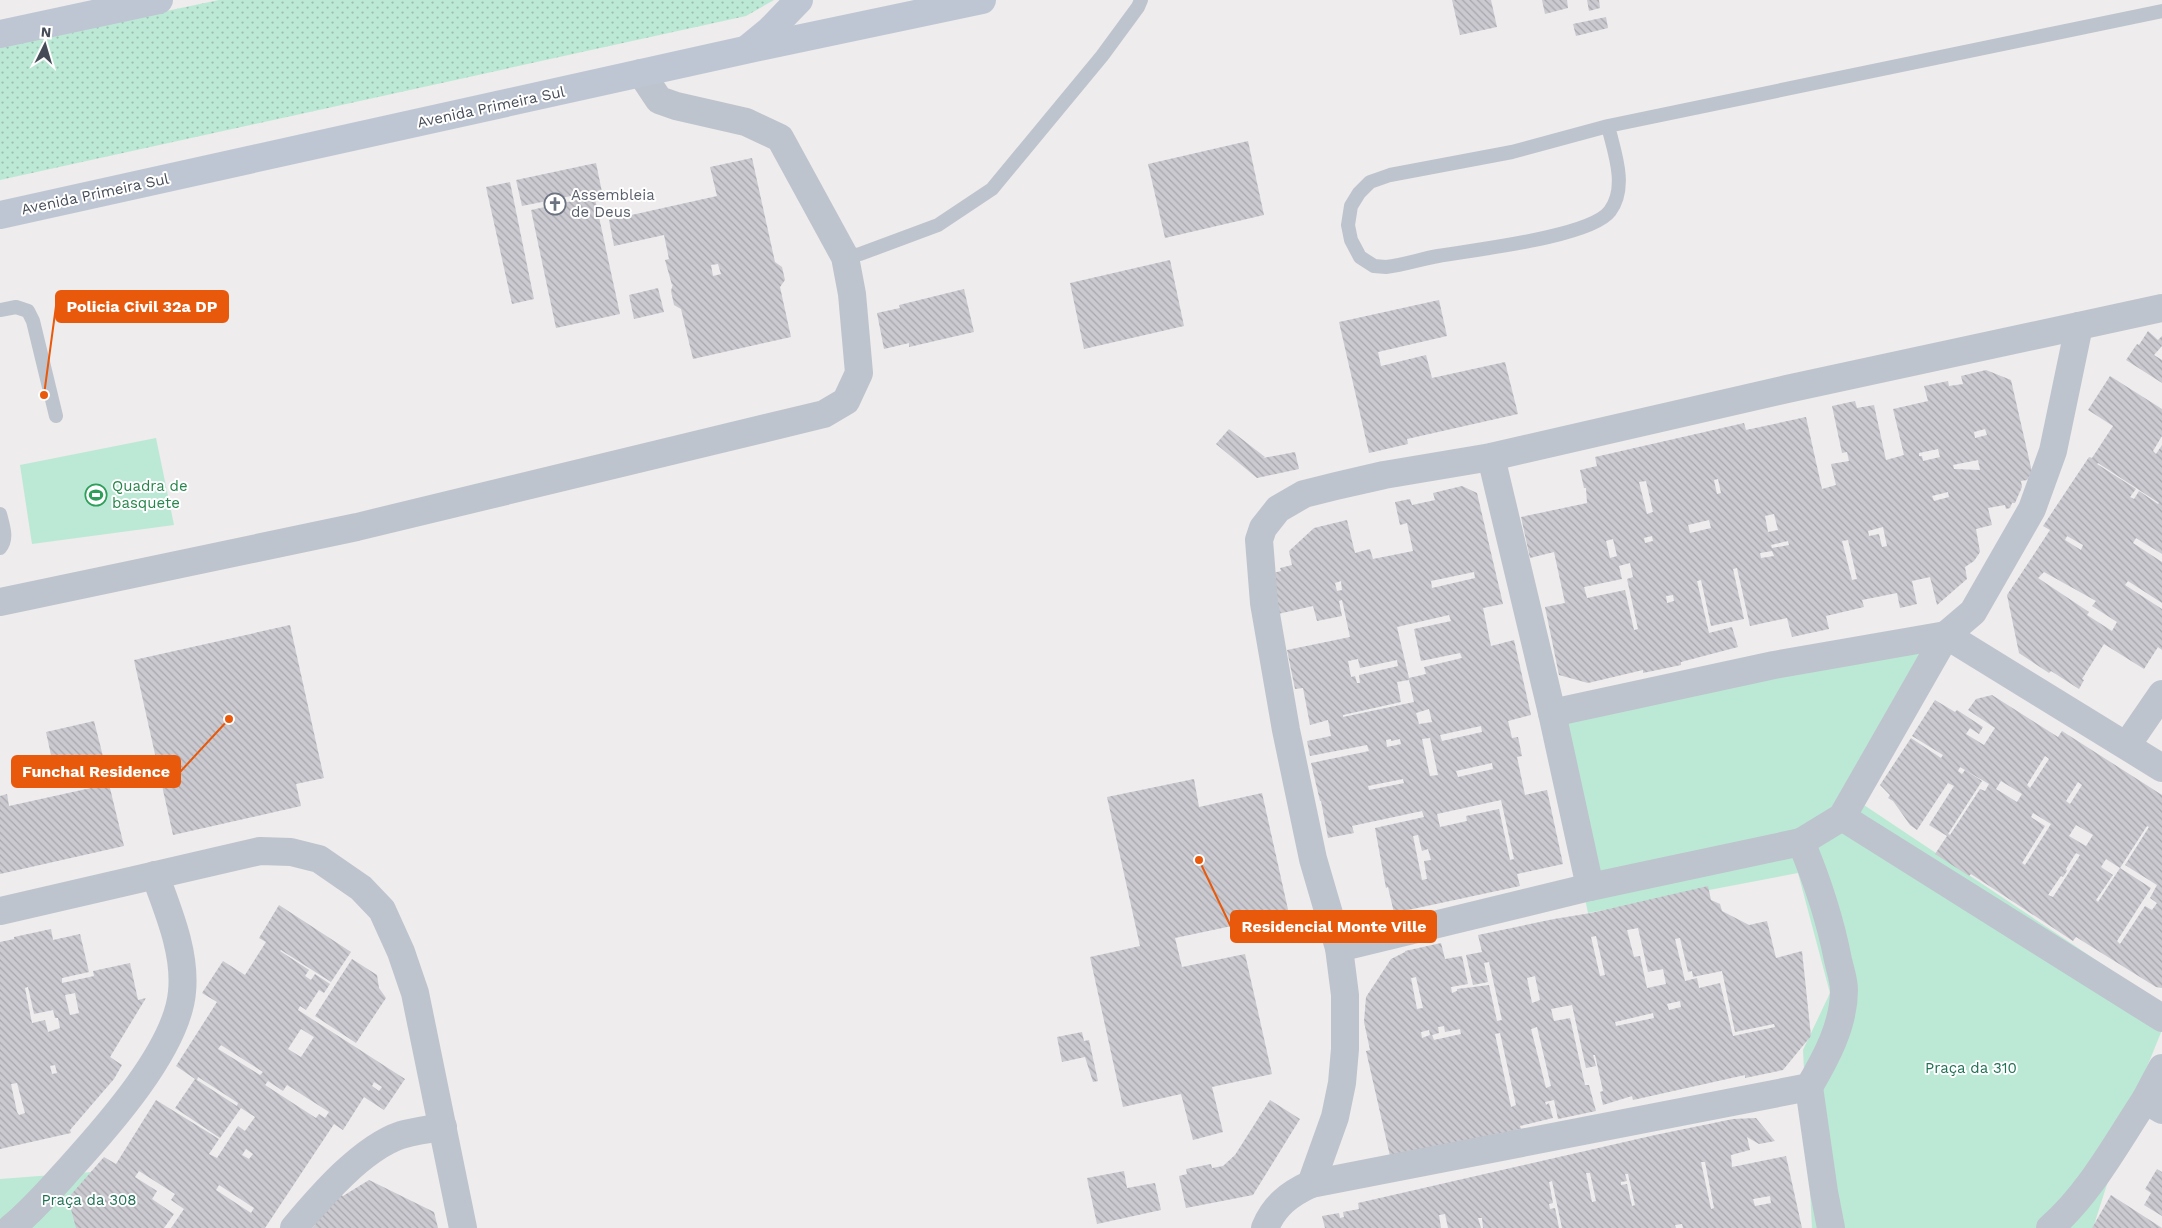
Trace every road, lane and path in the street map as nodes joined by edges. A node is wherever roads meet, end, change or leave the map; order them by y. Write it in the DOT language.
graph roads {
  1 [pos="159,0"];
  2 [pos="799,0"];
  3 [pos="982,0"];
  4 [pos="1141,0"];
  5 [pos="2162,11"];
  6 [pos="0,34"];
  7 [pos="745,50"];
  8 [pos="641,73"];
  9 [pos="1608,126"];
  10 [pos="0,215"];
  11 [pos="845,257"];
  12 [pos="2162,308"];
  13 [pos="0,310"];
  14 [pos="2078,326"];
  15 [pos="56,416"];
  16 [pos="1491,457"];
  17 [pos="0,514"];
  18 [pos="0,548"];
  19 [pos="0,602"];
  20 [pos="1946,635"];
  21 [pos="2162,694"];
  22 [pos="1552,713"];
  23 [pos="2127,746"];
  24 [pos="2162,768"];
  25 [pos="1842,817"];
  26 [pos="1801,842"];
  27 [pos="155,875"];
  28 [pos="1590,887"];
  29 [pos="0,911"];
  30 [pos="1339,948"];
  31 [pos="2162,1018"];
  32 [pos="2162,1068"];
  33 [pos="1809,1087"];
  34 [pos="2153,1105"];
  35 [pos="443,1127"];
  36 [pos="1311,1184"];
  37 [pos="21,1225"];
  38 [pos="294,1228"];
  39 [pos="463,1228"];
  40 [pos="1265,1228"];
  41 [pos="1831,1228"];
  42 [pos="2050,1228"];
  1 -- 6 [label="main road"];
  2 -- 7 [label="main road"];
  3 -- 7 [label="main road, Avenida Primeira Sul"];
  4 -- 11 [label="lane"];
  5 -- 9 [label="lane"];
  7 -- 8 [label="main road, Avenida Primeira Sul"];
  8 -- 10 [label="main road, Avenida Primeira Sul"];
  8 -- 11 [label="street"];
  9 -- 9 [label="lane"];
  11 -- 19 [label="street"];
  12 -- 14 [label="street"];
  13 -- 15 [label="lane"];
  14 -- 16 [label="street"];
  14 -- 20 [label="street"];
  16 -- 22 [label="street"];
  16 -- 30 [label="street"];
  17 -- 18 [label="lane"];
  20 -- 22 [label="street"];
  20 -- 23 [label="street"];
  20 -- 25 [label="street"];
  21 -- 23 [label="street"];
  22 -- 28 [label="street"];
  23 -- 24 [label="street"];
  25 -- 26 [label="street"];
  25 -- 31 [label="street"];
  26 -- 28 [label="street"];
  26 -- 33 [label="street"];
  27 -- 29 [label="street"];
  27 -- 35 [label="street"];
  27 -- 37 [label="street"];
  28 -- 30 [label="street"];
  30 -- 36 [label="street"];
  32 -- 34 [label="street"];
  33 -- 36 [label="street"];
  33 -- 41 [label="street"];
  34 -- 42 [label="street"];
  35 -- 38 [label="street"];
  35 -- 39 [label="street"];
  36 -- 40 [label="street"];
}
